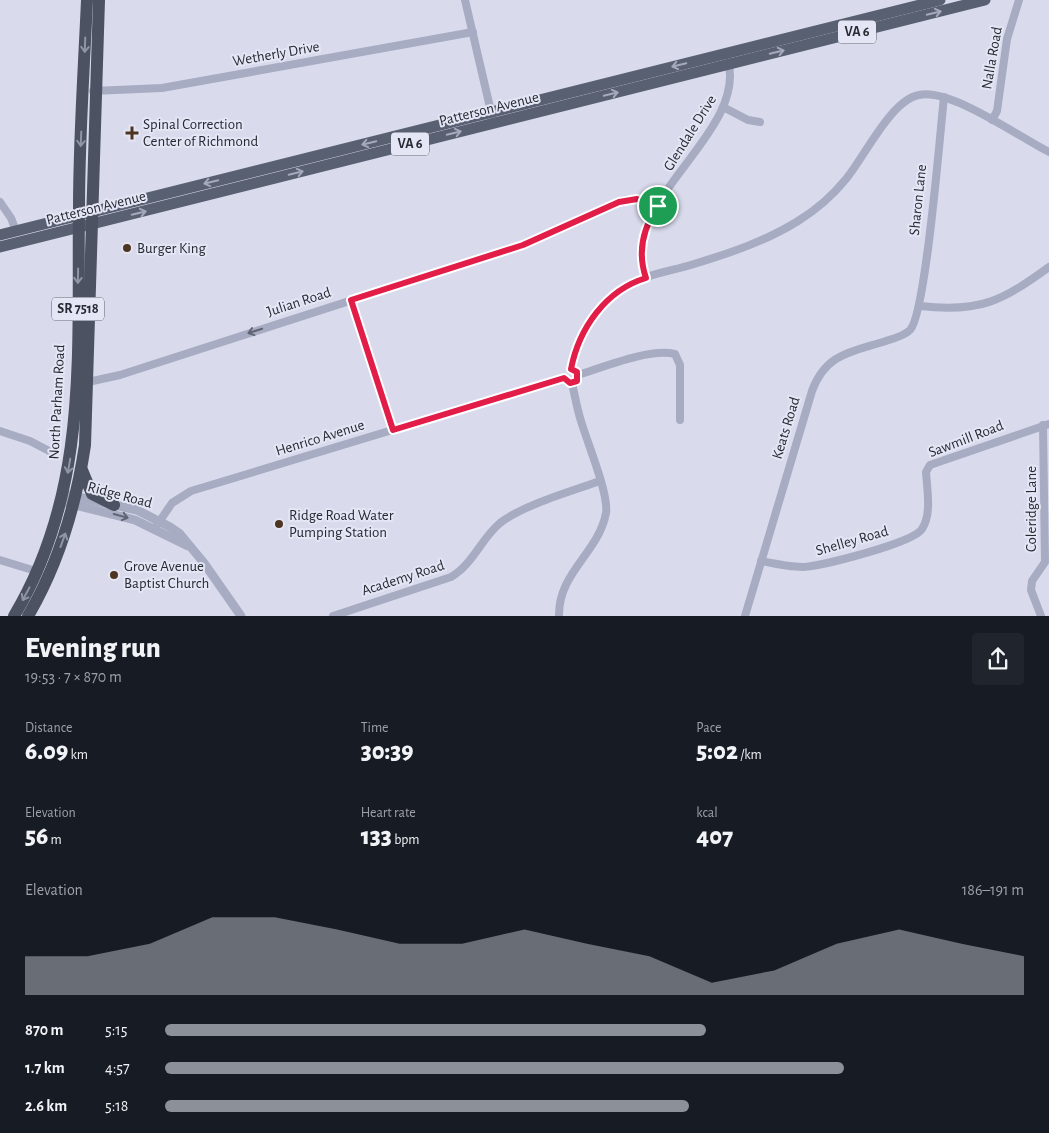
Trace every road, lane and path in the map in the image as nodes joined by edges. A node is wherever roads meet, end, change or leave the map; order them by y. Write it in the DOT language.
graph roads {
  1 [pos="87,0"];
  2 [pos="99,0"];
  3 [pos="465,0"];
  4 [pos="940,0"];
  5 [pos="985,0"];
  6 [pos="1019,0"];
  7 [pos="474,32"];
  8 [pos="728,59"];
  9 [pos="90,91"];
  10 [pos="944,97"];
  11 [pos="723,107"];
  12 [pos="492,118"];
  13 [pos="992,120"];
  14 [pos="760,122"];
  15 [pos="1049,152"];
  16 [pos="0,202"];
  17 [pos="658,206"];
  18 [pos="85,220"];
  19 [pos="16,231"];
  20 [pos="0,235"];
  21 [pos="0,247"];
  22 [pos="1049,267"];
  23 [pos="646,278"];
  24 [pos="351,300"];
  25 [pos="920,306"];
  26 [pos="571,369"];
  27 [pos="578,375"];
  28 [pos="564,378"];
  29 [pos="88,382"];
  30 [pos="572,383"];
  31 [pos="76,390"];
  32 [pos="87,420"];
  33 [pos="680,420"];
  34 [pos="1046,424"];
  35 [pos="393,430"];
  36 [pos="0,431"];
  37 [pos="53,453"];
  38 [pos="82,468"];
  39 [pos="600,481"];
  40 [pos="69,499"];
  41 [pos="114,505"];
  42 [pos="927,505"];
  43 [pos="157,524"];
  44 [pos="0,560"];
  45 [pos="761,561"];
  46 [pos="43,573"];
  47 [pos="14,616"];
  48 [pos="28,616"];
  49 [pos="241,616"];
  50 [pos="333,616"];
  51 [pos="559,616"];
  52 [pos="745,616"];
  53 [pos="1041,616"];
  1 -- 9 [label="highway, North Parham Road / SR 7518, one-way"];
  2 -- 9 [label="highway, North Parham Road / SR 7518"];
  3 -- 7 [label="street"];
  4 -- 8 [label="main road, Patterson Avenue / VA 6"];
  8 -- 5 [label="main road, Patterson Avenue / VA 6, one-way"];
  6 -- 13 [label="street, Nalla Road"];
  7 -- 9 [label="street, Wetherly Drive"];
  7 -- 12 [label="street"];
  8 -- 11 [label="street, Glendale Drive"];
  8 -- 12 [label="main road, Patterson Avenue / VA 6"];
  9 -- 18 [label="highway, North Parham Road / SR 7518"];
  10 -- 13 [label="street"];
  10 -- 23 [label="street"];
  10 -- 25 [label="street, Sharon Lane"];
  11 -- 14 [label="street"];
  11 -- 17 [label="street, Glendale Drive"];
  12 -- 18 [label="main road, Patterson Avenue / VA 6"];
  13 -- 15 [label="street"];
  16 -- 19 [label="street"];
  17 -- 23 [label="street, Glendale Drive"];
  17 -- 24 [label="street, Julian Road"];
  18 -- 19 [label="main road, Patterson Avenue / VA 6"];
  18 -- 21 [label="main road, Patterson Avenue / VA 6"];
  18 -- 29 [label="highway, North Parham Road / SR 7518"];
  18 -- 31 [label="highway, North Parham Road / SR 7518, one-way"];
  19 -- 20 [label="main road, Patterson Avenue / VA 6"];
  22 -- 25 [label="street"];
  23 -- 26 [label="street"];
  24 -- 29 [label="street, Julian Road, one-way"];
  24 -- 35 [label="street"];
  25 -- 45 [label="street, Keats Road"];
  26 -- 27 [label="street"];
  26 -- 28 [label="street"];
  27 -- 30 [label="street"];
  27 -- 33 [label="street"];
  28 -- 30 [label="street"];
  28 -- 35 [label="street, Henrico Avenue"];
  29 -- 32 [label="highway, North Parham Road / SR 7518"];
  30 -- 39 [label="street"];
  31 -- 32 [label="highway"];
  31 -- 40 [label="highway, North Parham Road / SR 7518, one-way"];
  32 -- 38 [label="highway, North Parham Road / SR 7518"];
  34 -- 42 [label="street, Sawmill Road"];
  34 -- 53 [label="street, Coleridge Lane"];
  35 -- 43 [label="street, Henrico Avenue"];
  36 -- 37 [label="street"];
  38 -- 40 [label="highway, North Parham Road / SR 7518"];
  38 -- 41 [label="highway"];
  39 -- 50 [label="street, Academy Road"];
  39 -- 51 [label="street"];
  40 -- 41 [label="street, Ridge Road"];
  40 -- 43 [label="street, Ridge Road, one-way"];
  40 -- 46 [label="highway, North Parham Road / SR 7518"];
  41 -- 43 [label="street, Ridge Road"];
  42 -- 45 [label="street, Shelley Road"];
  43 -- 49 [label="street, Ridge Road"];
  44 -- 46 [label="street"];
  45 -- 52 [label="street, Keats Road"];
  46 -- 47 [label="highway, North Parham Road / SR 7518, one-way"];
  46 -- 48 [label="highway, North Parham Road / SR 7518"];
}
